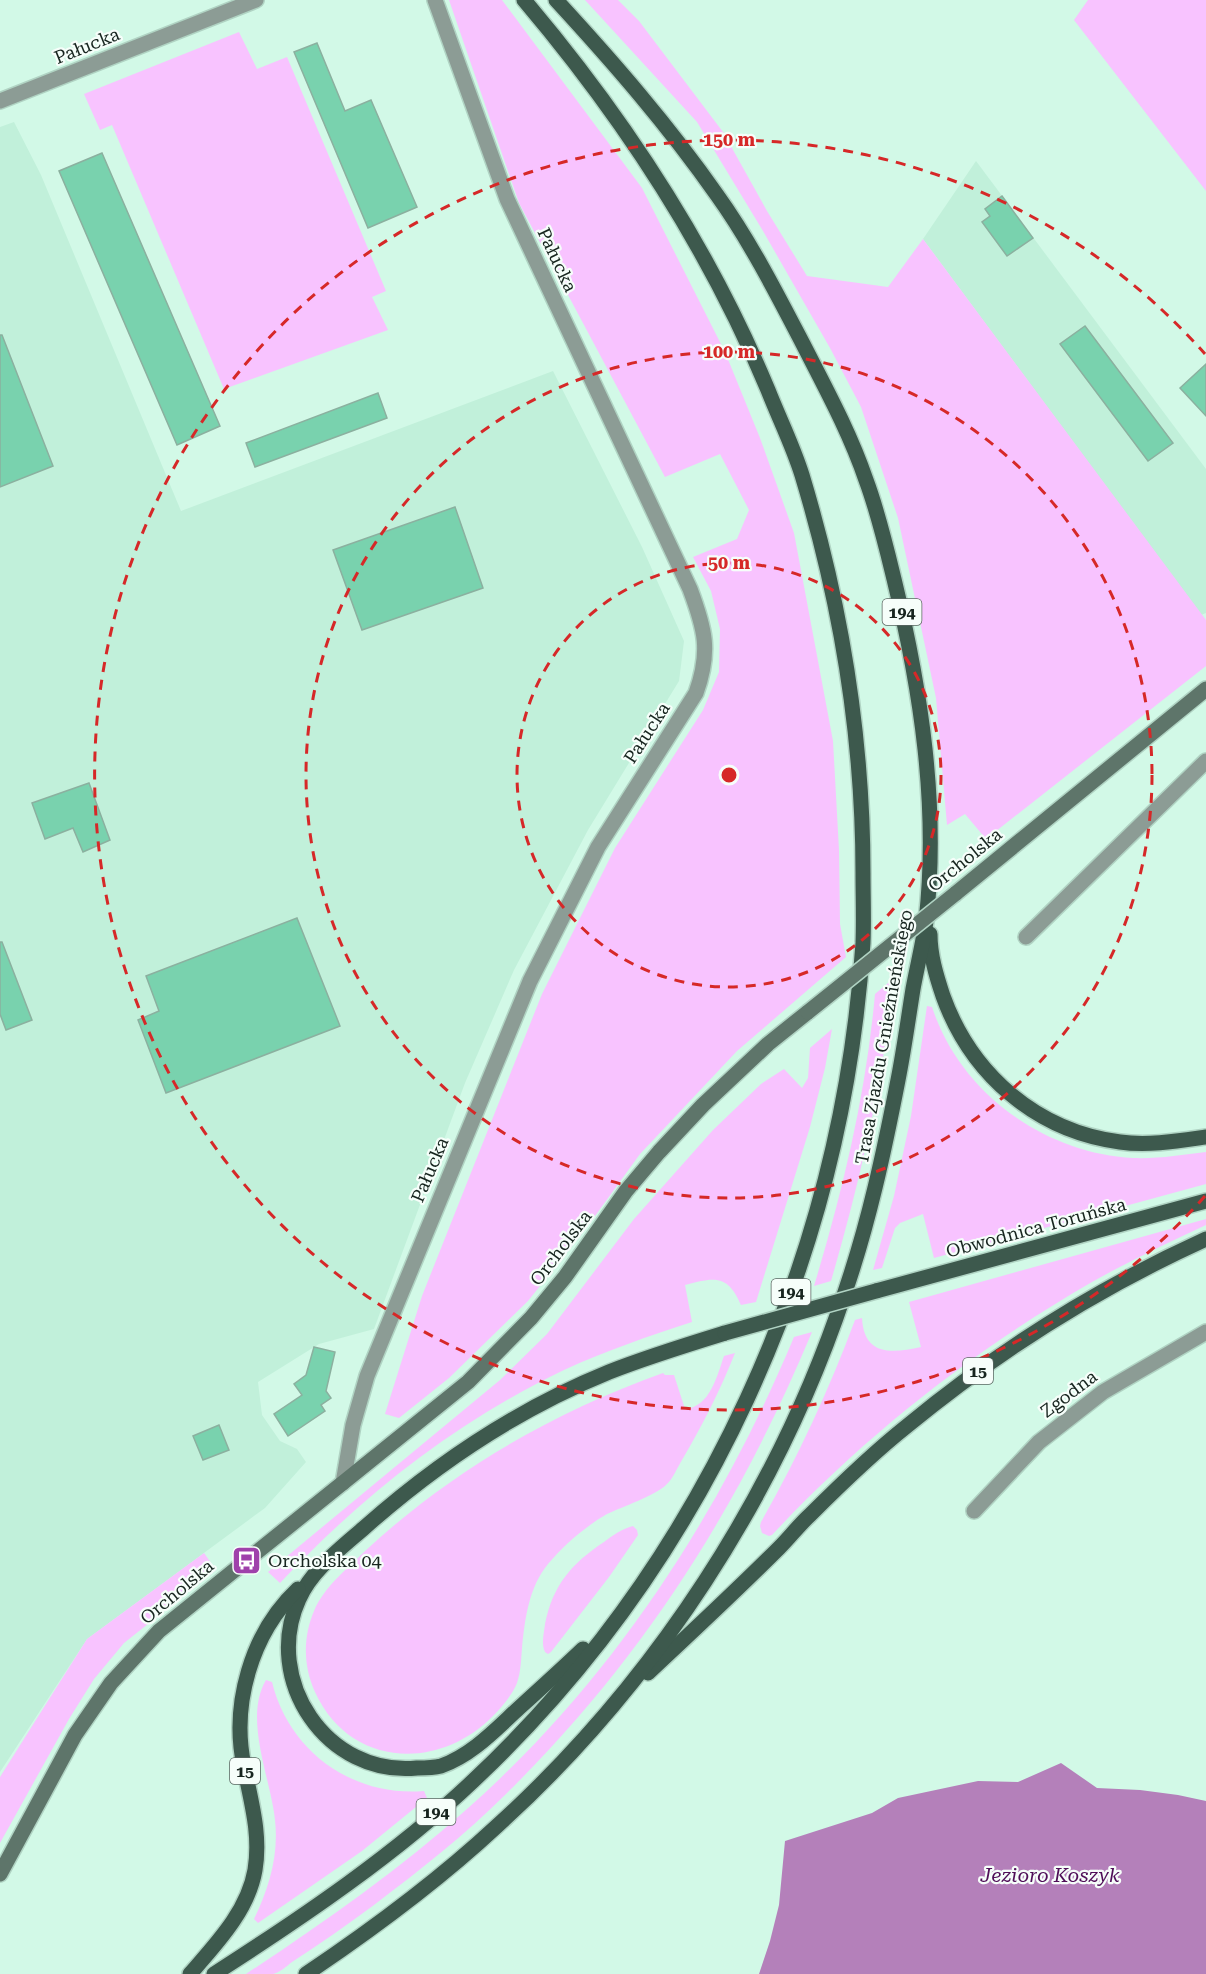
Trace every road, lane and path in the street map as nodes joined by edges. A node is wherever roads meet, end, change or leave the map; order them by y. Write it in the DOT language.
graph roads {
  1 [pos="256,0"];
  2 [pos="435,0"];
  3 [pos="524,0"];
  4 [pos="556,0"];
  5 [pos="0,101"];
  6 [pos="1206,688"];
  7 [pos="1206,761"];
  8 [pos="928,892"];
  9 [pos="1026,937"];
  10 [pos="1206,1137"];
  11 [pos="1206,1201"];
  12 [pos="1206,1239"];
  13 [pos="1206,1332"];
  14 [pos="343,1483"];
  15 [pos="974,1511"];
  16 [pos="318,1571"];
  17 [pos="621,1611"];
  18 [pos="608,1710"];
  19 [pos="0,1874"];
  20 [pos="190,1974"];
  21 [pos="214,1974"];
  22 [pos="306,1974"];
  1 -- 5 [label="street, Pałucka"];
  2 -- 14 [label="street, Pałucka"];
  3 -- 17 [label="main road, Trasa Zjazdu Gnieźnieńskiego / 194"];
  4 -- 8 [label="main road, Trasa Zjazdu Gnieźnieńskiego / 194"];
  6 -- 14 [label="street, Orcholska, bridge"];
  7 -- 9 [label="street"];
  8 -- 10 [label="main road"];
  8 -- 18 [label="main road, Trasa Zjazdu Gnieźnieńskiego / 194"];
  11 -- 16 [label="main road, Obwodnica Toruńska / 15, bridge"];
  12 -- 18 [label="main road, 15"];
  13 -- 15 [label="street, Zgodna"];
  14 -- 19 [label="street, Orcholska"];
  16 -- 17 [label="main road"];
  16 -- 20 [label="main road, 15"];
  17 -- 21 [label="main road, Trasa Zjazdu Gnieźnieńskiego / 194"];
  18 -- 22 [label="main road, Trasa Zjazdu Gnieźnieńskiego / 15"];
}
